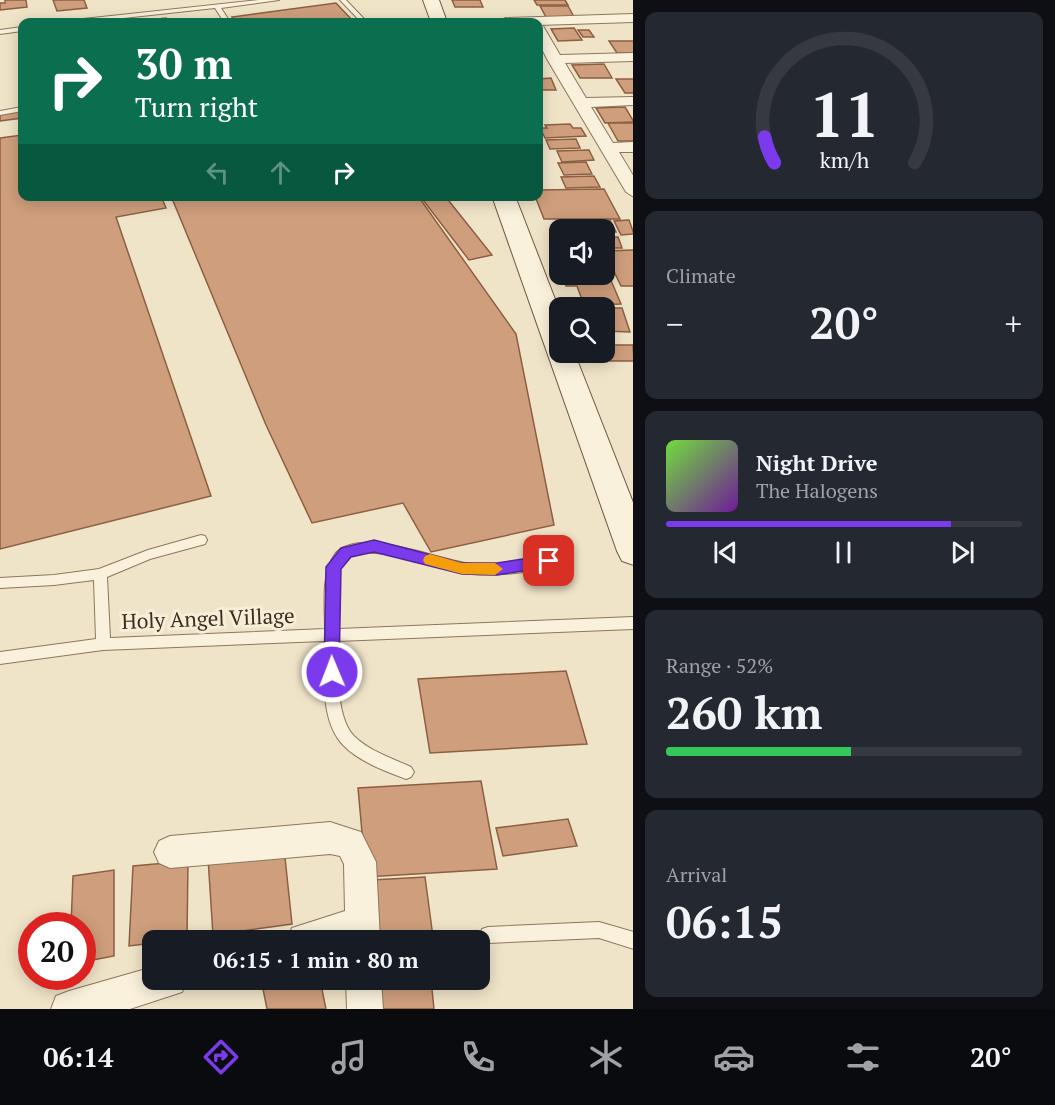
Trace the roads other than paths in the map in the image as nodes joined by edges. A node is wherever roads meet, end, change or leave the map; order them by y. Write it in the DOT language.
graph roads {
  1 [pos="276,0"];
  2 [pos="343,0"];
  3 [pos="431,0"];
  4 [pos="217,6"];
  5 [pos="528,7"];
  6 [pos="110,18"];
  7 [pos="224,18"];
  8 [pos="360,18"];
  9 [pos="438,18"];
  10 [pos="533,18"];
  11 [pos="633,18"];
  12 [pos="543,24"];
  13 [pos="18,30"];
  14 [pos="0,32"];
  15 [pos="543,38"];
  16 [pos="633,57"];
  17 [pos="554,59"];
  18 [pos="633,100"];
  19 [pos="580,103"];
  20 [pos="18,110"];
  21 [pos="0,113"];
  22 [pos="633,147"];
  23 [pos="608,148"];
  24 [pos="633,192"];
  25 [pos="505,201"];
  26 [pos="549,321"];
  27 [pos="564,363"];
  28 [pos="201,540"];
  29 [pos="633,551"];
  30 [pos="549,561"];
  31 [pos="100,574"];
  32 [pos="0,583"];
  33 [pos="633,623"];
  34 [pos="331,635"];
  35 [pos="103,644"];
  36 [pos="0,658"];
  37 [pos="406,772"];
  38 [pos="170,852"];
  39 [pos="363,930"];
  40 [pos="490,935"];
  41 [pos="633,941"];
  42 [pos="142,988"];
  43 [pos="364,990"];
  44 [pos="69,1009"];
  45 [pos="365,1009"];
  1 -- 4 [label="lane"];
  2 -- 8 [label="lane"];
  3 -- 9 [label="street"];
  4 -- 6 [label="lane"];
  4 -- 7 [label="lane"];
  5 -- 10 [label="street"];
  11 -- 12 [label="street"];
  13 -- 14 [label="lane"];
  15 -- 17 [label="street"];
  16 -- 17 [label="street"];
  17 -- 19 [label="street"];
  18 -- 19 [label="street"];
  19 -- 23 [label="street"];
  20 -- 21 [label="lane"];
  22 -- 23 [label="street"];
  23 -- 24 [label="street"];
  25 -- 26 [label="street"];
  27 -- 29 [label="street"];
  28 -- 31 [label="lane"];
  30 -- 34 [label="lane"];
  31 -- 32 [label="lane"];
  31 -- 35 [label="lane"];
  33 -- 34 [label="lane, Holy Angel Village"];
  34 -- 35 [label="lane, Holy Angel Village"];
  34 -- 37 [label="lane"];
  35 -- 36 [label="lane, Holy Angel Village"];
  38 -- 39 [label="street"];
  40 -- 41 [label="lane"];
  42 -- 44 [label="street"];
  43 -- 45 [label="street"];
}
